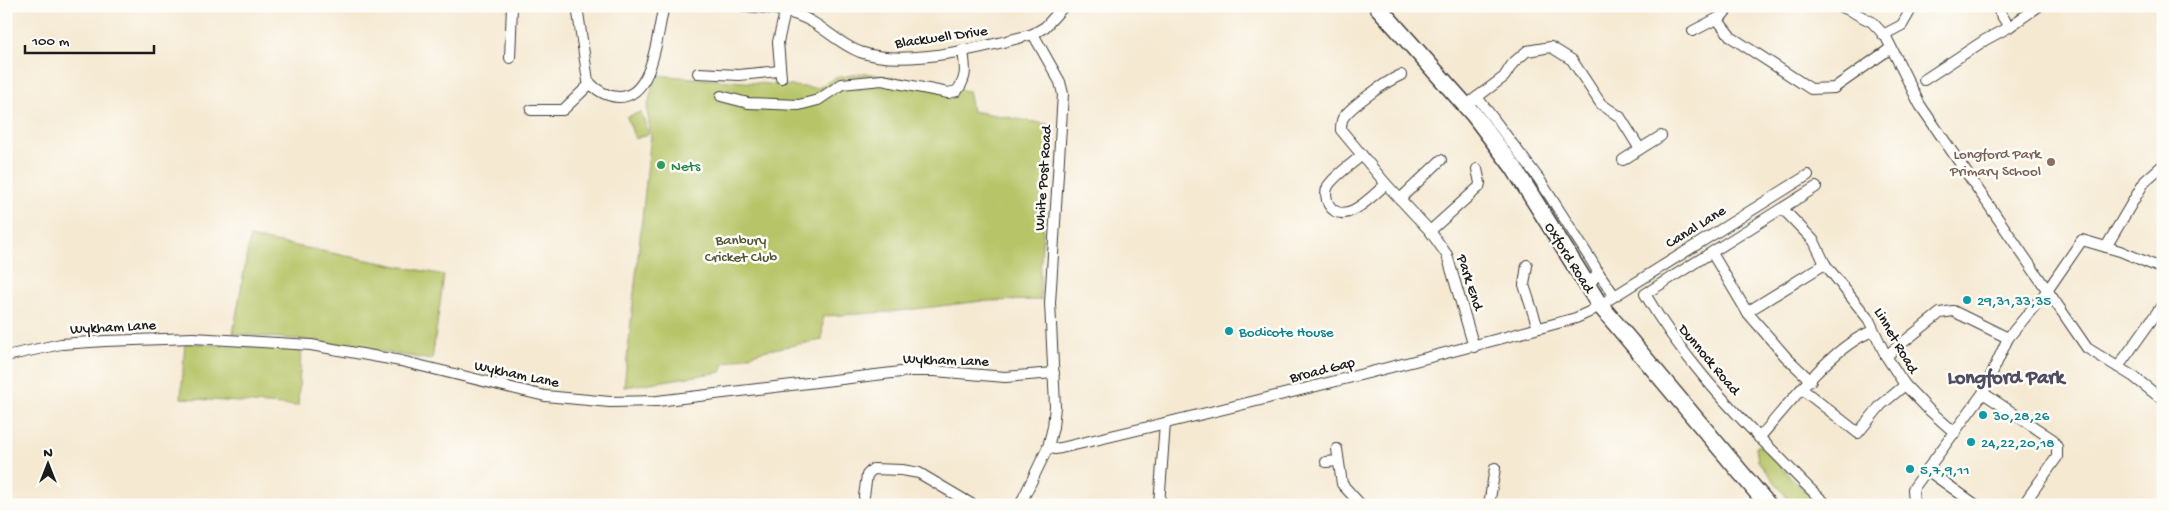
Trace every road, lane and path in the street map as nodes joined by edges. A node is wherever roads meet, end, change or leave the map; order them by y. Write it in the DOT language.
graph roads {
  1 [pos="512,6"];
  2 [pos="577,6"];
  3 [pos="664,6"];
  4 [pos="744,6"];
  5 [pos="1064,6"];
  6 [pos="1377,6"];
  7 [pos="1730,6"];
  8 [pos="1836,6"];
  9 [pos="1913,6"];
  10 [pos="1996,6"];
  11 [pos="2039,6"];
  12 [pos="1848,8"];
  13 [pos="785,12"];
  14 [pos="1717,19"];
  15 [pos="2008,27"];
  16 [pos="1693,31"];
  17 [pos="1034,34"];
  18 [pos="1883,34"];
  19 [pos="1891,48"];
  20 [pos="963,50"];
  21 [pos="510,58"];
  22 [pos="698,73"];
  23 [pos="1401,75"];
  24 [pos="1924,80"];
  25 [pos="590,84"];
  26 [pos="720,96"];
  27 [pos="1471,102"];
  28 [pos="531,110"];
  29 [pos="1661,136"];
  30 [pos="1640,149"];
  31 [pos="1362,155"];
  32 [pos="1441,160"];
  33 [pos="1623,160"];
  34 [pos="2163,165"];
  35 [pos="1477,169"];
  36 [pos="1808,175"];
  37 [pos="1386,184"];
  38 [pos="1816,187"];
  39 [pos="1400,198"];
  40 [pos="1783,209"];
  41 [pos="1430,232"];
  42 [pos="2106,247"];
  43 [pos="1712,253"];
  44 [pos="1825,264"];
  45 [pos="1527,265"];
  46 [pos="2163,269"];
  47 [pos="1598,272"];
  48 [pos="1588,287"];
  49 [pos="2047,291"];
  50 [pos="1614,295"];
  51 [pos="1599,304"];
  52 [pos="2163,304"];
  53 [pos="1747,312"];
  54 [pos="1538,328"];
  55 [pos="1874,331"];
  56 [pos="2008,338"];
  57 [pos="1474,346"];
  58 [pos="6,356"];
  59 [pos="1886,356"];
  60 [pos="2118,367"];
  61 [pos="1054,373"];
  62 [pos="1811,381"];
  63 [pos="1905,384"];
  64 [pos="1802,389"];
  65 [pos="1983,393"];
  66 [pos="2163,400"];
  67 [pos="1165,423"];
  68 [pos="1956,433"];
  69 [pos="1759,438"];
  70 [pos="1048,446"];
  71 [pos="1337,449"];
  72 [pos="1338,461"];
  73 [pos="1326,462"];
  74 [pos="1495,468"];
  75 [pos="1927,470"];
  76 [pos="864,496"];
  77 [pos="973,505"];
  78 [pos="1020,505"];
  79 [pos="1159,505"];
  80 [pos="1361,505"];
  81 [pos="1489,505"];
  82 [pos="1768,505"];
  83 [pos="1828,505"];
  84 [pos="1914,505"];
  85 [pos="1976,505"];
  86 [pos="2023,505"];
  1 -- 21 [label="street"];
  2 -- 25 [label="street"];
  3 -- 25 [label="street"];
  4 -- 13 [label="street, Blackwell Drive"];
  5 -- 17 [label="street"];
  6 -- 27 [label="main road, Oxford Road"];
  7 -- 14 [label="street"];
  8 -- 12 [label="street"];
  9 -- 18 [label="street"];
  10 -- 15 [label="street"];
  11 -- 15 [label="street"];
  12 -- 18 [label="street"];
  13 -- 20 [label="street, Blackwell Drive"];
  13 -- 22 [label="street"];
  14 -- 16 [label="street"];
  14 -- 19 [label="street"];
  15 -- 24 [label="street"];
  17 -- 20 [label="street, Blackwell Drive"];
  17 -- 61 [label="street, White Post Road"];
  18 -- 19 [label="street"];
  19 -- 49 [label="street"];
  20 -- 26 [label="street"];
  23 -- 31 [label="street, Park End"];
  25 -- 28 [label="street"];
  27 -- 30 [label="street"];
  27 -- 47 [label="street"];
  27 -- 48 [label="main road, Oxford Road"];
  29 -- 30 [label="street"];
  30 -- 33 [label="street"];
  31 -- 37 [label="street, Park End"];
  31 -- 37 [label="street"];
  32 -- 39 [label="street"];
  34 -- 42 [label="street"];
  35 -- 41 [label="street"];
  36 -- 50 [label="street, Canal Lane"];
  37 -- 39 [label="street, Park End"];
  38 -- 40 [label="street"];
  39 -- 41 [label="street, Park End"];
  40 -- 43 [label="street"];
  40 -- 44 [label="street, Linnet Road"];
  41 -- 57 [label="street, Park End"];
  42 -- 46 [label="street"];
  42 -- 49 [label="street"];
  43 -- 53 [label="street"];
  43 -- 69 [label="street, Dunnock Road"];
  44 -- 53 [label="street"];
  44 -- 55 [label="street, Linnet Road"];
  45 -- 54 [label="street"];
  47 -- 48 [label="street"];
  47 -- 50 [label="street"];
  48 -- 51 [label="main road, Oxford Road"];
  49 -- 56 [label="street"];
  49 -- 60 [label="street"];
  50 -- 51 [label="street, Canal Lane"];
  51 -- 54 [label="street, Broad Gap"];
  51 -- 82 [label="main road, Oxford Road"];
  52 -- 60 [label="street"];
  53 -- 62 [label="street"];
  54 -- 57 [label="street, Broad Gap"];
  55 -- 59 [label="street, Linnet Road"];
  55 -- 62 [label="street"];
  56 -- 59 [label="street"];
  56 -- 65 [label="street"];
  57 -- 67 [label="street, Broad Gap"];
  58 -- 61 [label="street, Wykham Lane"];
  59 -- 63 [label="street, Linnet Road"];
  60 -- 66 [label="street"];
  61 -- 70 [label="street, White Post Road"];
  62 -- 64 [label="street"];
  63 -- 64 [label="street"];
  63 -- 68 [label="street, Linnet Road"];
  64 -- 69 [label="street"];
  65 -- 68 [label="street"];
  65 -- 86 [label="street"];
  67 -- 70 [label="street, Broad Gap"];
  67 -- 79 [label="street"];
  68 -- 75 [label="street"];
  69 -- 83 [label="street, Dunnock Road"];
  70 -- 78 [label="street, White Post Road"];
  71 -- 72 [label="street"];
  72 -- 73 [label="street"];
  72 -- 80 [label="street"];
  74 -- 81 [label="street"];
  75 -- 84 [label="street"];
  75 -- 85 [label="street"];
  76 -- 77 [label="street"];
}
